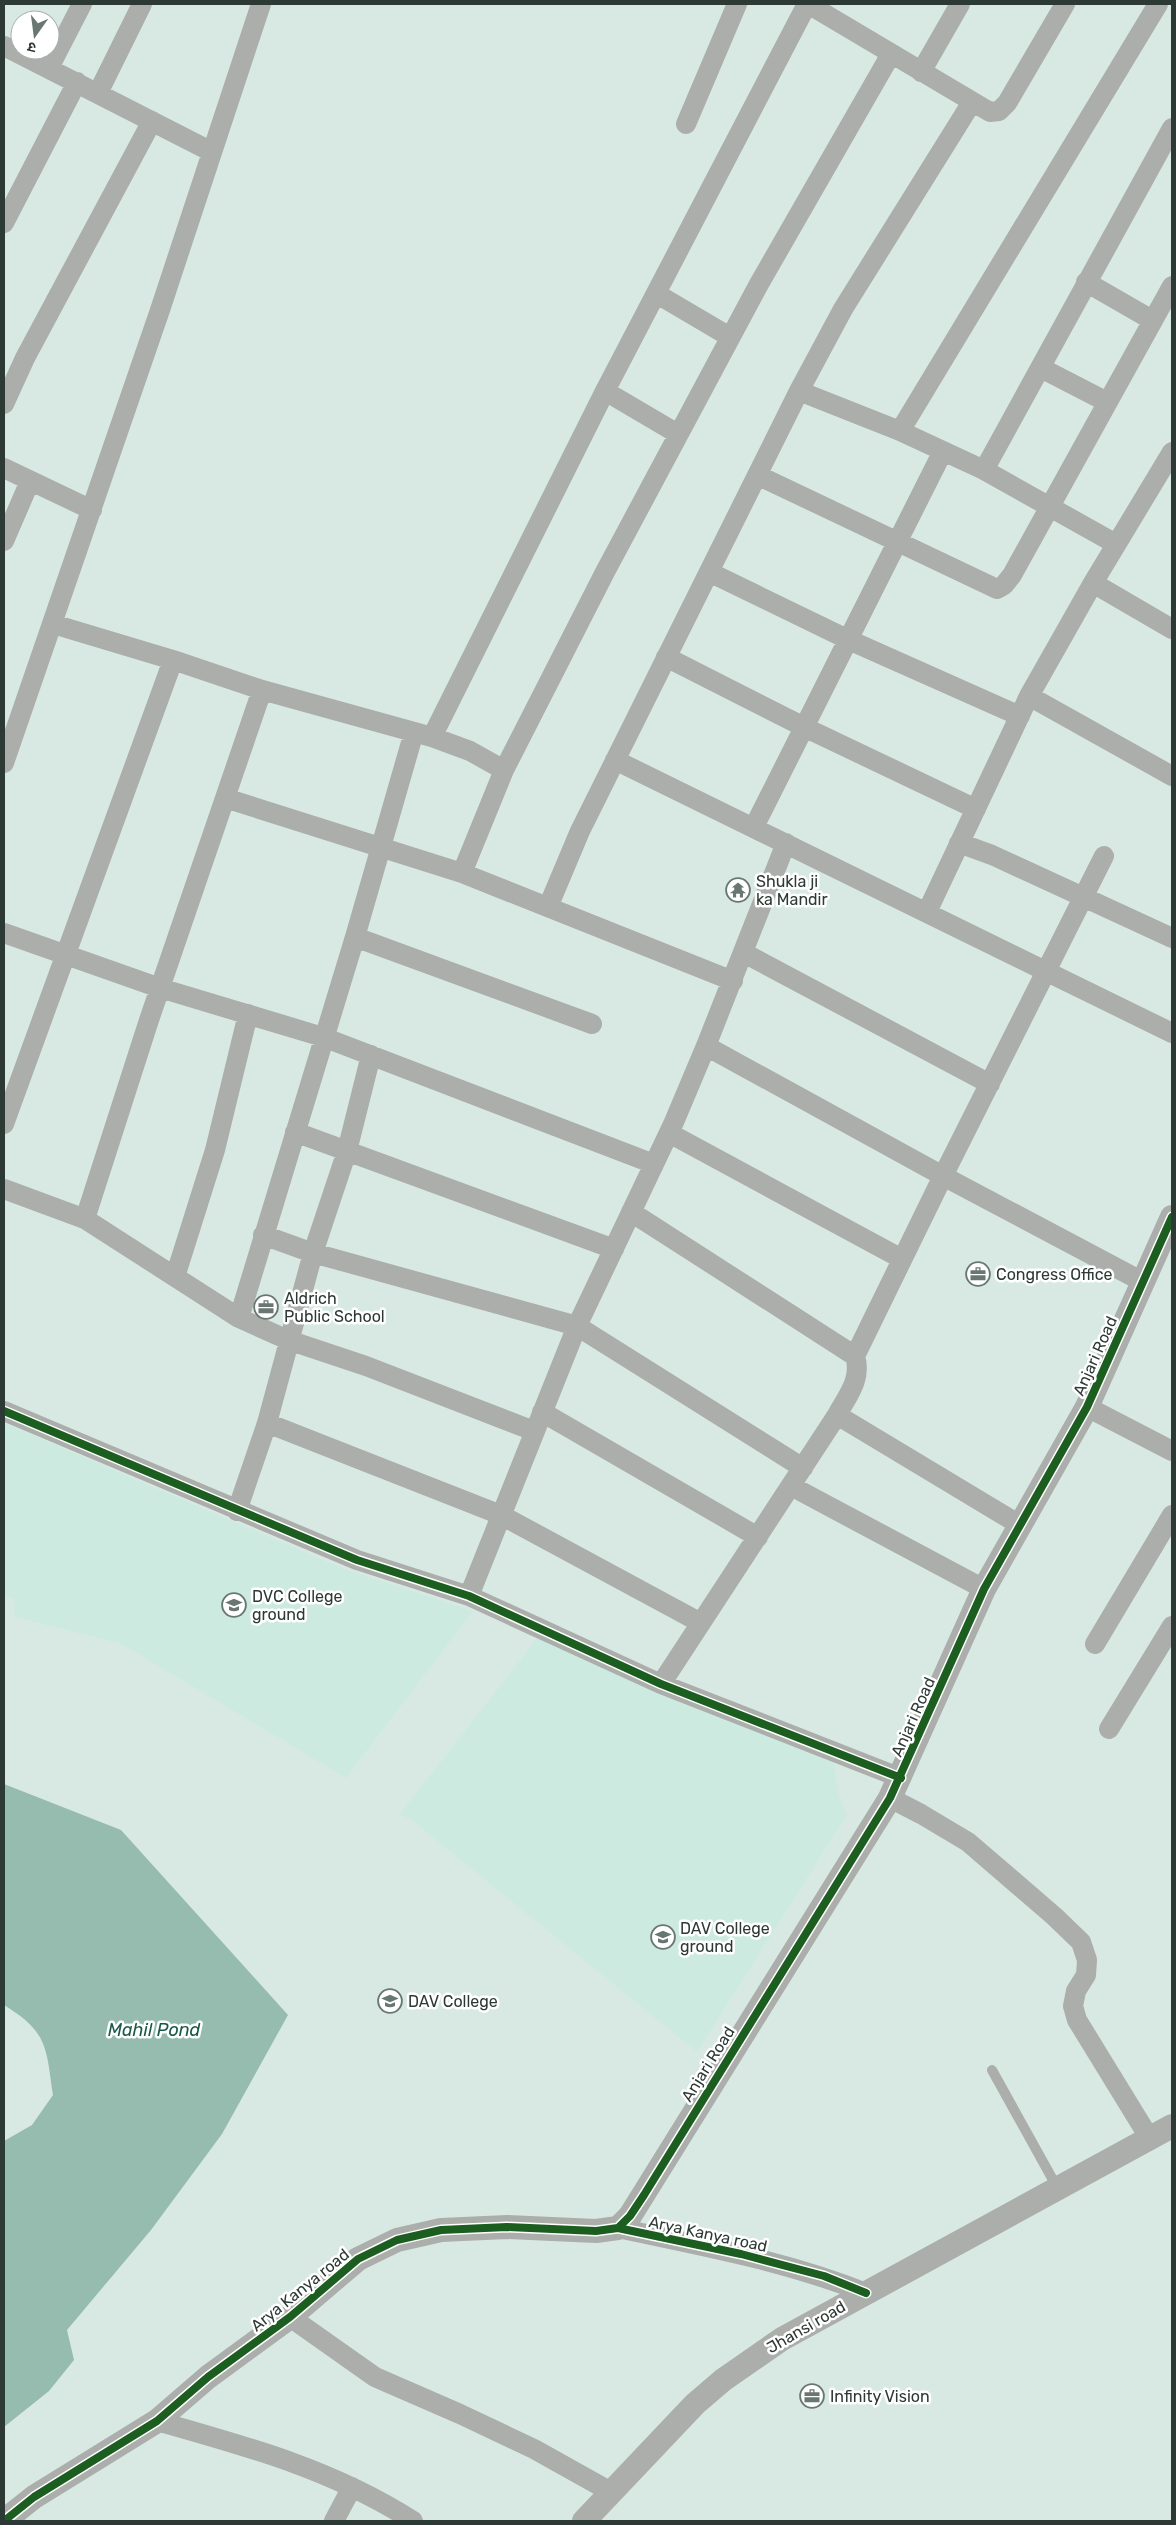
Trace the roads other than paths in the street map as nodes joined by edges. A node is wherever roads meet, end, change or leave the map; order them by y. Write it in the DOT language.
graph roads {
  1 [pos="82,4"];
  2 [pos="142,4"];
  3 [pos="261,4"];
  4 [pos="737,4"];
  5 [pos="807,4"];
  6 [pos="960,4"];
  7 [pos="1065,4"];
  8 [pos="1158,4"];
  9 [pos="4,46"];
  10 [pos="891,54"];
  11 [pos="49,68"];
  12 [pos="921,72"];
  13 [pos="77,82"];
  14 [pos="98,93"];
  15 [pos="972,102"];
  16 [pos="152,121"];
  17 [pos="686,124"];
  18 [pos="1172,128"];
  19 [pos="212,152"];
  20 [pos="4,222"];
  21 [pos="1086,282"];
  22 [pos="1172,286"];
  23 [pos="657,294"];
  24 [pos="1152,320"];
  25 [pos="730,337"];
  26 [pos="1041,368"];
  27 [pos="605,391"];
  28 [pos="799,391"];
  29 [pos="1106,402"];
  30 [pos="4,404"];
  31 [pos="900,431"];
  32 [pos="678,434"];
  33 [pos="943,451"];
  34 [pos="1170,462"];
  35 [pos="4,468"];
  36 [pos="984,470"];
  37 [pos="757,475"];
  38 [pos="30,481"];
  39 [pos="1050,505"];
  40 [pos="92,510"];
  41 [pos="4,541"];
  42 [pos="897,542"];
  43 [pos="1116,544"];
  44 [pos="709,572"];
  45 [pos="1093,583"];
  46 [pos="53,624"];
  47 [pos="1172,629"];
  48 [pos="849,640"];
  49 [pos="666,658"];
  50 [pos="173,660"];
  51 [pos="262,690"];
  52 [pos="1029,696"];
  53 [pos="1020,716"];
  54 [pos="806,728"];
  55 [pos="423,734"];
  56 [pos="615,760"];
  57 [pos="4,763"];
  58 [pos="504,770"];
  59 [pos="1172,776"];
  60 [pos="225,798"];
  61 [pos="976,809"];
  62 [pos="754,827"];
  63 [pos="786,843"];
  64 [pos="960,843"];
  65 [pos="381,848"];
  66 [pos="1104,856"];
  67 [pos="462,873"];
  68 [pos="1084,898"];
  69 [pos="548,907"];
  70 [pos="927,912"];
  71 [pos="4,933"];
  72 [pos="355,937"];
  73 [pos="1172,938"];
  74 [pos="744,953"];
  75 [pos="66,956"];
  76 [pos="1048,972"];
  77 [pos="733,981"];
  78 [pos="160,988"];
  79 [pos="248,1014"];
  80 [pos="592,1024"];
  81 [pos="1172,1033"];
  82 [pos="323,1037"];
  83 [pos="706,1046"];
  84 [pos="371,1055"];
  85 [pos="990,1084"];
  86 [pos="4,1124"];
  87 [pos="295,1132"];
  88 [pos="668,1133"];
  89 [pos="346,1151"];
  90 [pos="654,1164"];
  91 [pos="943,1176"];
  92 [pos="4,1189"];
  93 [pos="631,1212"];
  94 [pos="1172,1217"];
  95 [pos="85,1219"];
  96 [pos="264,1235"];
  97 [pos="614,1249"];
  98 [pos="313,1253"];
  99 [pos="902,1259"];
  100 [pos="175,1277"];
  101 [pos="1144,1282"];
  102 [pos="238,1318"];
  103 [pos="577,1326"];
  104 [pos="288,1340"];
  105 [pos="855,1356"];
  106 [pos="1087,1408"];
  107 [pos="4,1411"];
  108 [pos="542,1412"];
  109 [pos="837,1414"];
  110 [pos="267,1422"];
  111 [pos="534,1431"];
  112 [pos="1172,1451"];
  113 [pos="803,1468"];
  114 [pos="791,1486"];
  115 [pos="237,1511"];
  116 [pos="1172,1514"];
  117 [pos="501,1515"];
  118 [pos="1020,1525"];
  119 [pos="758,1537"];
  120 [pos="984,1589"];
  121 [pos="469,1596"];
  122 [pos="701,1623"];
  123 [pos="1172,1626"];
  124 [pos="1095,1644"];
  125 [pos="661,1684"];
  126 [pos="1109,1729"];
  127 [pos="900,1778"];
  128 [pos="890,1798"];
  129 [pos="992,2070"];
  130 [pos="1172,2126"];
  131 [pos="1150,2139"];
  132 [pos="1059,2189"];
  133 [pos="618,2228"];
  134 [pos="866,2293"];
  135 [pos="290,2317"];
  136 [pos="157,2421"];
  137 [pos="352,2487"];
  138 [pos="611,2492"];
  139 [pos="4,2521"];
  140 [pos="334,2521"];
  141 [pos="413,2521"];
  142 [pos="584,2521"];
  1 -- 11 [label="street"];
  2 -- 14 [label="street"];
  3 -- 19 [label="street"];
  4 -- 17 [label="street"];
  5 -- 10 [label="street"];
  5 -- 23 [label="street"];
  6 -- 12 [label="street"];
  7 -- 15 [label="street"];
  8 -- 31 [label="street"];
  9 -- 11 [label="street"];
  10 -- 12 [label="street"];
  10 -- 25 [label="street"];
  11 -- 13 [label="street"];
  12 -- 15 [label="street"];
  13 -- 14 [label="street"];
  13 -- 20 [label="street"];
  14 -- 16 [label="street"];
  15 -- 28 [label="street"];
  16 -- 19 [label="street"];
  16 -- 30 [label="street"];
  18 -- 21 [label="street"];
  19 -- 40 [label="street"];
  21 -- 24 [label="street"];
  21 -- 26 [label="street"];
  22 -- 24 [label="street"];
  23 -- 25 [label="street"];
  23 -- 27 [label="street"];
  24 -- 29 [label="street"];
  25 -- 32 [label="street"];
  26 -- 29 [label="street"];
  26 -- 36 [label="street"];
  27 -- 32 [label="street"];
  27 -- 55 [label="street"];
  28 -- 31 [label="street"];
  28 -- 37 [label="street"];
  29 -- 39 [label="street"];
  31 -- 33 [label="street"];
  32 -- 58 [label="street"];
  33 -- 36 [label="street"];
  33 -- 42 [label="street"];
  34 -- 43 [label="street"];
  35 -- 38 [label="street"];
  36 -- 39 [label="street"];
  37 -- 42 [label="street"];
  37 -- 44 [label="street"];
  38 -- 40 [label="street"];
  38 -- 41 [label="street"];
  39 -- 42 [label="street"];
  39 -- 43 [label="street"];
  40 -- 46 [label="street"];
  42 -- 48 [label="street"];
  43 -- 45 [label="street"];
  44 -- 48 [label="street"];
  44 -- 49 [label="street"];
  45 -- 47 [label="street"];
  45 -- 52 [label="street"];
  46 -- 50 [label="street"];
  46 -- 57 [label="street"];
  48 -- 53 [label="street"];
  48 -- 54 [label="street"];
  49 -- 54 [label="street"];
  49 -- 56 [label="street"];
  50 -- 51 [label="street"];
  50 -- 75 [label="street"];
  51 -- 55 [label="street"];
  51 -- 60 [label="street"];
  52 -- 53 [label="street"];
  52 -- 59 [label="street"];
  53 -- 61 [label="street"];
  54 -- 61 [label="street"];
  54 -- 62 [label="street"];
  55 -- 58 [label="street"];
  55 -- 65 [label="street"];
  56 -- 62 [label="street"];
  56 -- 69 [label="street"];
  58 -- 67 [label="street"];
  60 -- 65 [label="street"];
  60 -- 78 [label="street"];
  61 -- 64 [label="street"];
  62 -- 63 [label="street"];
  63 -- 70 [label="street"];
  63 -- 74 [label="street"];
  64 -- 68 [label="street"];
  64 -- 70 [label="street"];
  65 -- 67 [label="street"];
  65 -- 72 [label="street"];
  66 -- 68 [label="street"];
  67 -- 69 [label="street"];
  68 -- 73 [label="street"];
  68 -- 76 [label="street"];
  69 -- 77 [label="street"];
  70 -- 76 [label="street"];
  71 -- 75 [label="street"];
  72 -- 80 [label="street"];
  72 -- 82 [label="street"];
  74 -- 77 [label="street"];
  74 -- 85 [label="street"];
  75 -- 78 [label="street"];
  75 -- 86 [label="street"];
  76 -- 81 [label="street"];
  76 -- 85 [label="street"];
  77 -- 83 [label="street"];
  78 -- 79 [label="street"];
  78 -- 95 [label="street"];
  79 -- 82 [label="street"];
  79 -- 100 [label="street"];
  82 -- 84 [label="street"];
  82 -- 87 [label="street"];
  83 -- 88 [label="street"];
  83 -- 91 [label="street"];
  84 -- 89 [label="street"];
  84 -- 90 [label="street"];
  85 -- 91 [label="street"];
  87 -- 89 [label="street"];
  87 -- 96 [label="street"];
  88 -- 90 [label="street"];
  88 -- 99 [label="street"];
  89 -- 97 [label="street"];
  89 -- 98 [label="street"];
  90 -- 93 [label="street"];
  91 -- 99 [label="street"];
  91 -- 101 [label="street"];
  92 -- 95 [label="street"];
  93 -- 97 [label="street"];
  93 -- 105 [label="street"];
  94 -- 101 [label="street, Anjari Road"];
  95 -- 100 [label="street"];
  96 -- 98 [label="street"];
  96 -- 102 [label="street"];
  97 -- 103 [label="street"];
  98 -- 103 [label="street"];
  98 -- 104 [label="street"];
  99 -- 105 [label="street"];
  100 -- 102 [label="street"];
  101 -- 106 [label="street, Anjari Road"];
  102 -- 104 [label="street"];
  103 -- 108 [label="street"];
  103 -- 113 [label="street"];
  104 -- 110 [label="street"];
  104 -- 111 [label="street"];
  105 -- 109 [label="street"];
  106 -- 112 [label="street"];
  106 -- 118 [label="street, Anjari Road"];
  107 -- 115 [label="street"];
  108 -- 111 [label="street"];
  108 -- 119 [label="street"];
  109 -- 113 [label="street"];
  109 -- 118 [label="street"];
  110 -- 115 [label="street"];
  110 -- 117 [label="street"];
  111 -- 117 [label="street"];
  113 -- 114 [label="street"];
  114 -- 119 [label="street"];
  114 -- 120 [label="street"];
  115 -- 121 [label="street"];
  116 -- 124 [label="street"];
  117 -- 121 [label="street"];
  117 -- 122 [label="street"];
  118 -- 120 [label="street, Anjari Road"];
  119 -- 122 [label="street"];
  120 -- 127 [label="street, Anjari Road"];
  121 -- 125 [label="street"];
  122 -- 125 [label="street"];
  123 -- 126 [label="street"];
  125 -- 127 [label="street"];
  127 -- 128 [label="street, Anjari Road"];
  128 -- 131 [label="street"];
  128 -- 133 [label="street, Anjari Road"];
  129 -- 132 [label="lane"];
  130 -- 131 [label="street, Jhansi road"];
  131 -- 132 [label="street, Jhansi road"];
  132 -- 134 [label="street, Jhansi road"];
  133 -- 134 [label="street, Arya Kanya road"];
  133 -- 135 [label="street, Arya Kanya road"];
  134 -- 138 [label="street, Jhansi road"];
  135 -- 136 [label="street, Arya Kanya road"];
  135 -- 138 [label="street"];
  136 -- 137 [label="street"];
  136 -- 139 [label="street, Arya Kanya road"];
  137 -- 140 [label="street"];
  137 -- 141 [label="street"];
  138 -- 142 [label="street, Jhansi road"];
}
